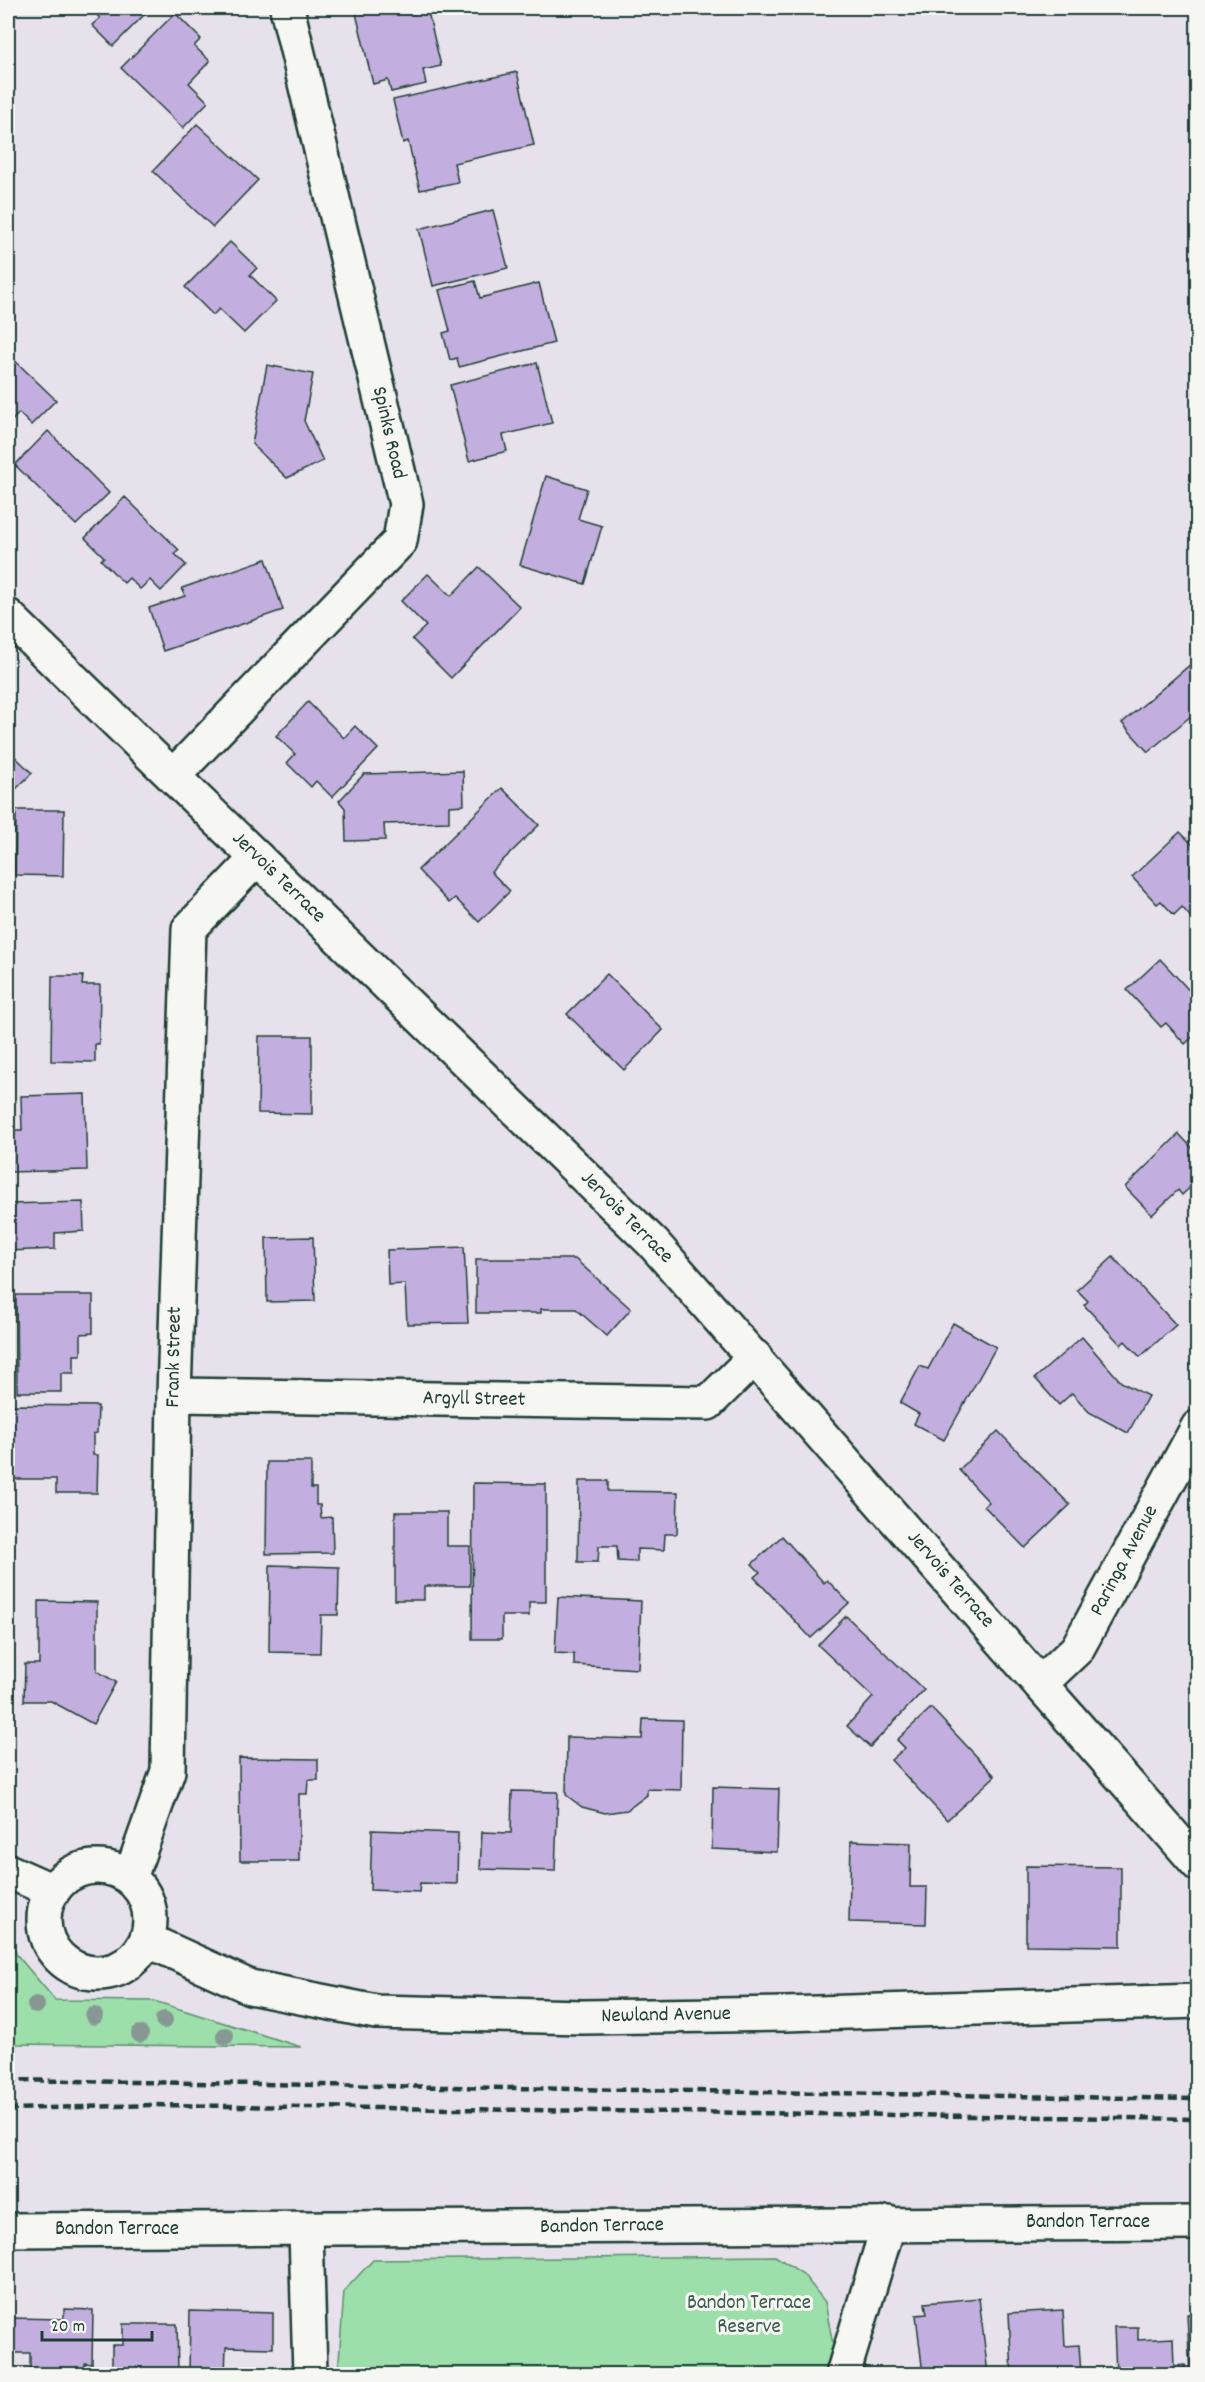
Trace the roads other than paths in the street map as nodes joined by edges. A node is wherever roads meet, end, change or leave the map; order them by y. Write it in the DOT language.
graph roads {
  1 [pos="287,8"];
  2 [pos="8,616"];
  3 [pos="174,776"];
  4 [pos="257,858"];
  5 [pos="755,1357"];
  6 [pos="174,1395"];
  7 [pos="1197,1427"];
  8 [pos="1040,1684"];
  9 [pos="1197,1864"];
  10 [pos="8,1871"];
  11 [pos="130,1878"];
  12 [pos="53,1891"];
  13 [pos="147,1940"];
  14 [pos="1197,2001"];
  15 [pos="889,2223"];
  16 [pos="1197,2223"];
  17 [pos="8,2230"];
  18 [pos="306,2230"];
  19 [pos="310,2374"];
  20 [pos="843,2374"];
  1 -- 3 [label="street, Spinks Road"];
  2 -- 3 [label="street, Jervois Terrace"];
  3 -- 4 [label="street, Jervois Terrace"];
  4 -- 5 [label="street, Jervois Terrace"];
  4 -- 6 [label="street, Frank Street"];
  5 -- 6 [label="street, Argyll Street"];
  5 -- 8 [label="street, Jervois Terrace"];
  6 -- 11 [label="street, Frank Street"];
  7 -- 8 [label="street, Paringa Avenue"];
  8 -- 9 [label="street, Jervois Terrace"];
  10 -- 12 [label="street"];
  11 -- 12 [label="street"];
  11 -- 13 [label="street"];
  12 -- 13 [label="street"];
  13 -- 14 [label="street, Newland Avenue"];
  15 -- 16 [label="street, Bandon Terrace"];
  15 -- 18 [label="street, Bandon Terrace"];
  15 -- 20 [label="street"];
  17 -- 18 [label="street, Bandon Terrace"];
  18 -- 19 [label="street"];
}
